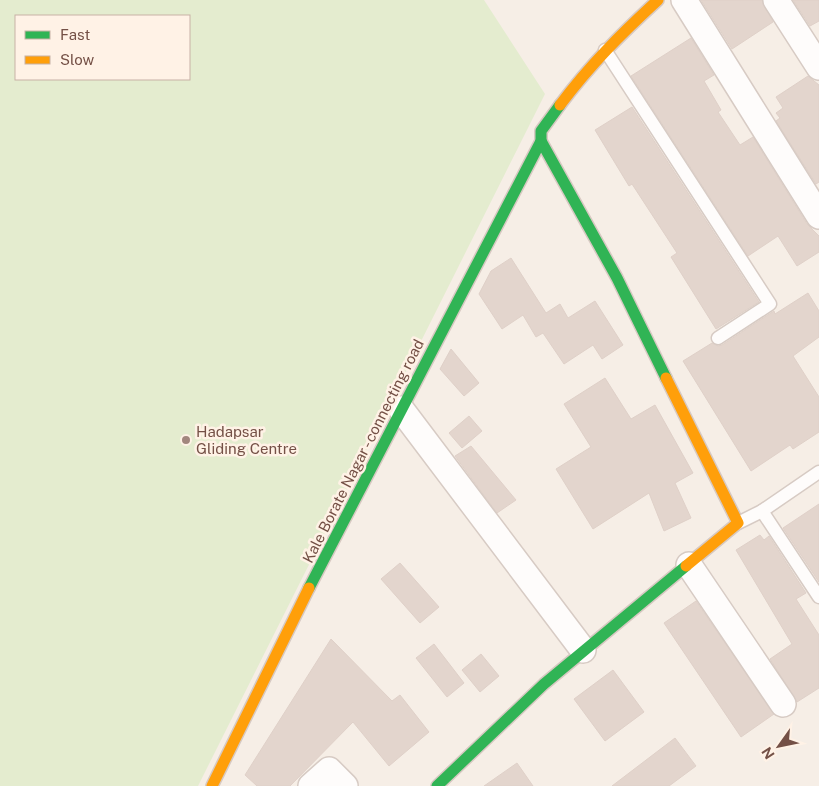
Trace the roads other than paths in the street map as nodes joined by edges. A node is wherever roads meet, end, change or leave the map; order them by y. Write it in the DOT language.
graph roads {
  1 [pos="658,0"];
  2 [pos="684,0"];
  3 [pos="776,0"];
  4 [pos="605,50"];
  5 [pos="819,67"];
  6 [pos="541,136"];
  7 [pos="819,216"];
  8 [pos="718,338"];
  9 [pos="401,409"];
  10 [pos="819,472"];
  11 [pos="762,511"];
  12 [pos="738,523"];
  13 [pos="689,565"];
  14 [pos="819,597"];
  15 [pos="583,650"];
  16 [pos="783,704"];
  17 [pos="212,786"];
  18 [pos="311,786"];
  19 [pos="345,786"];
  20 [pos="438,786"];
  1 -- 4 [label="street, Kale Borate Nagar - connecting road"];
  2 -- 7 [label="street"];
  3 -- 5 [label="street"];
  4 -- 6 [label="street, Kale Borate Nagar - connecting road"];
  4 -- 8 [label="lane"];
  6 -- 9 [label="street, Kale Borate Nagar - connecting road"];
  6 -- 12 [label="street"];
  9 -- 15 [label="street"];
  9 -- 17 [label="street, Kale Borate Nagar - connecting road"];
  10 -- 11 [label="lane"];
  11 -- 12 [label="lane"];
  11 -- 14 [label="lane"];
  12 -- 13 [label="street"];
  13 -- 15 [label="street"];
  13 -- 16 [label="street"];
  15 -- 20 [label="street"];
  18 -- 19 [label="street"];
}
